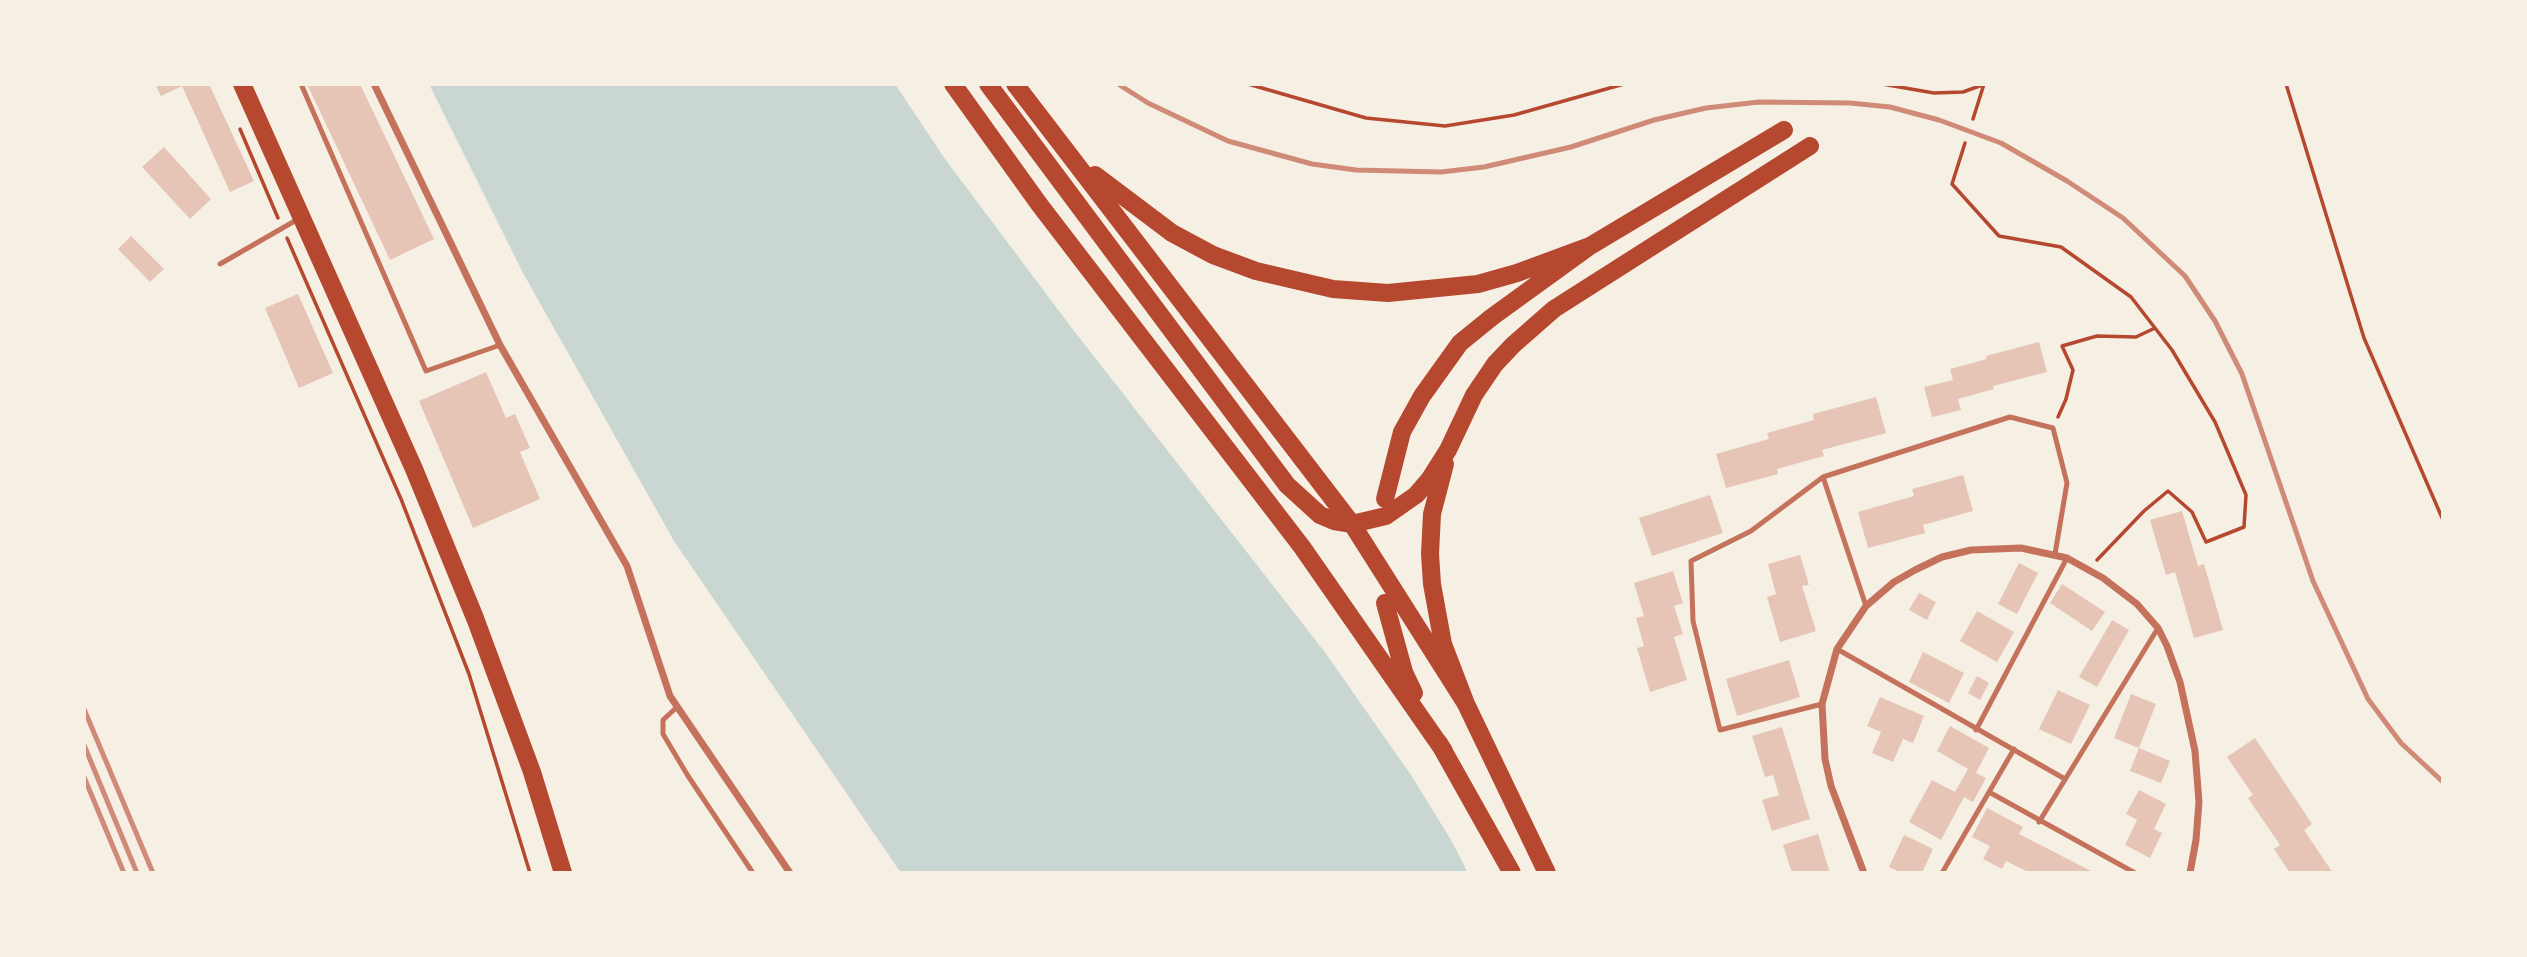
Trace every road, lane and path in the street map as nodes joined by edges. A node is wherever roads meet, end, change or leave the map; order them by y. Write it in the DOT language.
graph roads {
  1 [pos="242,84"];
  2 [pos="301,84"];
  3 [pos="374,84"];
  4 [pos="953,84"];
  5 [pos="988,84"];
  6 [pos="1015,84"];
  7 [pos="1248,84"];
  8 [pos="1624,84"];
  9 [pos="1882,84"];
  10 [pos="1984,84"];
  11 [pos="2286,84"];
  12 [pos="1267,86"];
  13 [pos="236,119"];
  14 [pos="1042,119"];
  15 [pos="1973,119"];
  16 [pos="1784,130"];
  17 [pos="1965,143"];
  18 [pos="1810,146"];
  19 [pos="303,216"];
  20 [pos="282,227"];
  21 [pos="1590,246"];
  22 [pos="220,264"];
  23 [pos="2155,328"];
  24 [pos="500,345"];
  25 [pos="2053,428"];
  26 [pos="1448,450"];
  27 [pos="1823,477"];
  28 [pos="1385,499"];
  29 [pos="2443,520"];
  30 [pos="1352,524"];
  31 [pos="2055,554"];
  32 [pos="2067,558"];
  33 [pos="2088,570"];
  34 [pos="1385,603"];
  35 [pos="1866,606"];
  36 [pos="2158,628"];
  37 [pos="1837,649"];
  38 [pos="1466,704"];
  39 [pos="1822,704"];
  40 [pos="677,707"];
  41 [pos="1976,730"];
  42 [pos="2014,749"];
  43 [pos="1444,751"];
  44 [pos="2065,779"];
  45 [pos="1989,792"];
  46 [pos="2039,822"];
  47 [pos="2193,872"];
  48 [pos="530,873"];
  49 [pos="563,873"];
  50 [pos="753,873"];
  51 [pos="790,873"];
  52 [pos="1513,873"];
  53 [pos="1548,873"];
  54 [pos="1864,873"];
  55 [pos="1942,873"];
  56 [pos="2135,873"];
  1 -- 19 [label="main road"];
  2 -- 24 [label="lane"];
  3 -- 24 [label="street"];
  4 -- 43 [label="main road"];
  5 -- 30 [label="main road"];
  6 -- 14 [label="main road"];
  7 -- 12 [label="path"];
  8 -- 12 [label="path"];
  9 -- 10 [label="path"];
  10 -- 15 [label="path"];
  11 -- 29 [label="path"];
  13 -- 20 [label="path"];
  14 -- 21 [label="main road"];
  14 -- 30 [label="main road"];
  16 -- 21 [label="main road"];
  17 -- 23 [label="path"];
  18 -- 26 [label="main road"];
  19 -- 20 [label="lane"];
  19 -- 49 [label="main road"];
  20 -- 22 [label="lane"];
  20 -- 48 [label="path"];
  21 -- 28 [label="main road"];
  23 -- 25 [label="path"];
  23 -- 33 [label="path"];
  24 -- 40 [label="street"];
  25 -- 27 [label="lane"];
  25 -- 31 [label="lane"];
  26 -- 30 [label="main road"];
  26 -- 38 [label="main road"];
  27 -- 35 [label="lane"];
  27 -- 39 [label="lane"];
  30 -- 38 [label="main road"];
  31 -- 32 [label="street"];
  31 -- 35 [label="street"];
  32 -- 33 [label="street"];
  32 -- 41 [label="lane"];
  33 -- 36 [label="street"];
  34 -- 43 [label="main road"];
  35 -- 37 [label="street"];
  36 -- 44 [label="lane"];
  36 -- 47 [label="street"];
  37 -- 39 [label="street"];
  37 -- 41 [label="lane"];
  38 -- 53 [label="main road"];
  39 -- 54 [label="street"];
  40 -- 50 [label="lane"];
  40 -- 51 [label="street"];
  41 -- 42 [label="lane"];
  42 -- 44 [label="lane"];
  42 -- 45 [label="lane"];
  43 -- 52 [label="main road"];
  44 -- 46 [label="lane"];
  45 -- 46 [label="lane"];
  45 -- 55 [label="lane"];
  46 -- 56 [label="lane"];
}
